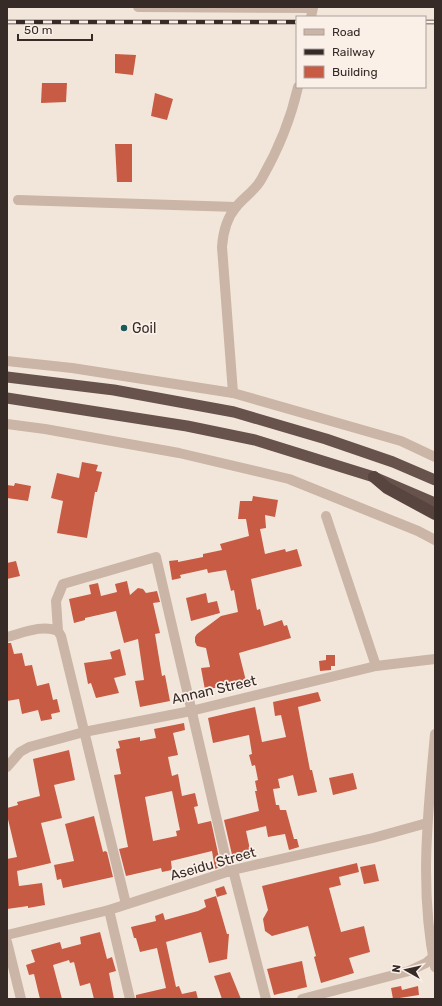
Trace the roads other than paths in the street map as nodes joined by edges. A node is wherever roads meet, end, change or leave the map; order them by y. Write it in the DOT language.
graph roads {
  1 [pos="138,7"];
  2 [pos="311,16"];
  3 [pos="298,88"];
  4 [pos="18,200"];
  5 [pos="236,207"];
  6 [pos="7,361"];
  7 [pos="7,377"];
  8 [pos="233,393"];
  9 [pos="7,398"];
  10 [pos="7,424"];
  11 [pos="435,457"];
  12 [pos="374,478"];
  13 [pos="435,480"];
  14 [pos="435,503"];
  15 [pos="435,514"];
  16 [pos="326,516"];
  17 [pos="435,540"];
  18 [pos="58,631"];
  19 [pos="7,637"];
  20 [pos="435,659"];
  21 [pos="376,666"];
  22 [pos="191,710"];
  23 [pos="84,732"];
  24 [pos="435,734"];
  25 [pos="7,767"];
  26 [pos="427,823"];
  27 [pos="231,871"];
  28 [pos="126,904"];
  29 [pos="109,910"];
  30 [pos="7,935"];
  31 [pos="7,942"];
  32 [pos="434,962"];
  33 [pos="21,999"];
  34 [pos="130,999"];
  35 [pos="266,999"];
  36 [pos="302,999"];
  1 -- 2 [label="street"];
  3 -- 5 [label="street"];
  4 -- 5 [label="street"];
  5 -- 8 [label="street"];
  6 -- 8 [label="street"];
  7 -- 13 [label="highway"];
  8 -- 11 [label="street"];
  9 -- 12 [label="highway"];
  10 -- 17 [label="street"];
  12 -- 14 [label="highway"];
  12 -- 15 [label="highway"];
  16 -- 21 [label="street"];
  18 -- 19 [label="street"];
  18 -- 22 [label="street"];
  18 -- 23 [label="street"];
  20 -- 21 [label="street, Annan Street"];
  21 -- 22 [label="street, Annan Street"];
  22 -- 23 [label="street, Annan Street"];
  22 -- 27 [label="street"];
  23 -- 25 [label="street, Annan Street"];
  23 -- 28 [label="street"];
  24 -- 26 [label="street"];
  26 -- 27 [label="street, Aseidu Street"];
  26 -- 32 [label="street"];
  27 -- 28 [label="street, Aseidu Street"];
  27 -- 35 [label="street"];
  28 -- 29 [label="street, Aseidu Street"];
  29 -- 30 [label="street, Aseidu Street"];
  29 -- 34 [label="street"];
  31 -- 33 [label="street"];
  32 -- 36 [label="street"];
}
